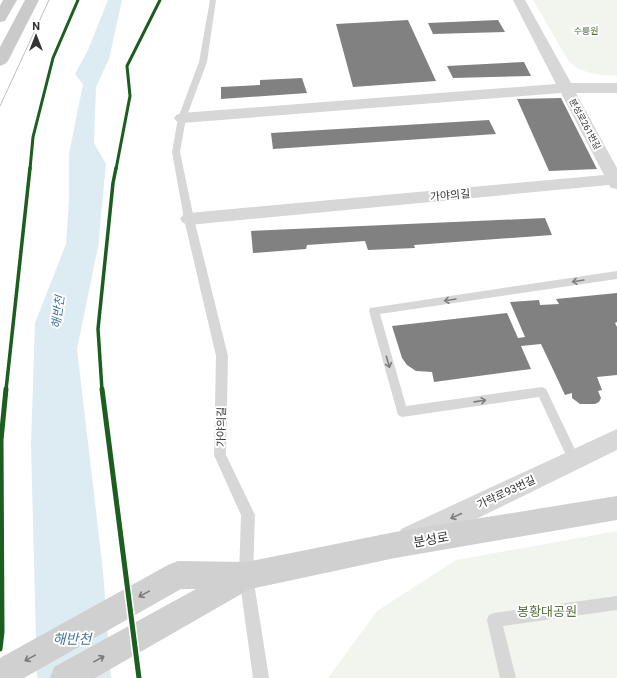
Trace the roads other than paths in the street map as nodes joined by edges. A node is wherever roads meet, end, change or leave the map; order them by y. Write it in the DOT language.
graph roads {
  1 [pos="10,0"];
  2 [pos="32,0"];
  3 [pos="213,0"];
  4 [pos="519,0"];
  5 [pos="0,18"];
  6 [pos="0,61"];
  7 [pos="566,88"];
  8 [pos="617,88"];
  9 [pos="182,118"];
  10 [pos="616,181"];
  11 [pos="190,220"];
  12 [pos="617,275"];
  13 [pos="617,439"];
  14 [pos="574,460"];
  15 [pos="617,508"];
  16 [pos="395,545"];
  17 [pos="246,576"];
  18 [pos="617,603"];
  19 [pos="0,675"];
  20 [pos="65,678"];
  21 [pos="261,678"];
  22 [pos="508,678"];
  1 -- 5 [label="main road"];
  2 -- 6 [label="main road"];
  3 -- 9 [label="lane, 가야의길"];
  4 -- 7 [label="street"];
  7 -- 8 [label="street, 분성로261번길"];
  7 -- 9 [label="street"];
  7 -- 10 [label="street, 분성로261번길"];
  9 -- 11 [label="lane, 가야의길"];
  10 -- 11 [label="street, 가야의길"];
  11 -- 17 [label="lane, 가야의길"];
  12 -- 14 [label="lane, one-way"];
  13 -- 14 [label="street, 가락로93번길"];
  14 -- 16 [label="street, 가락로93번길, one-way"];
  15 -- 16 [label="main road, 분성로"];
  16 -- 17 [label="main road, 분성로"];
  17 -- 19 [label="main road, 분성로, one-way"];
  20 -- 17 [label="main road, 분성로, one-way"];
  17 -- 21 [label="lane, 가야의길"];
  18 -- 22 [label="lane"];
}
